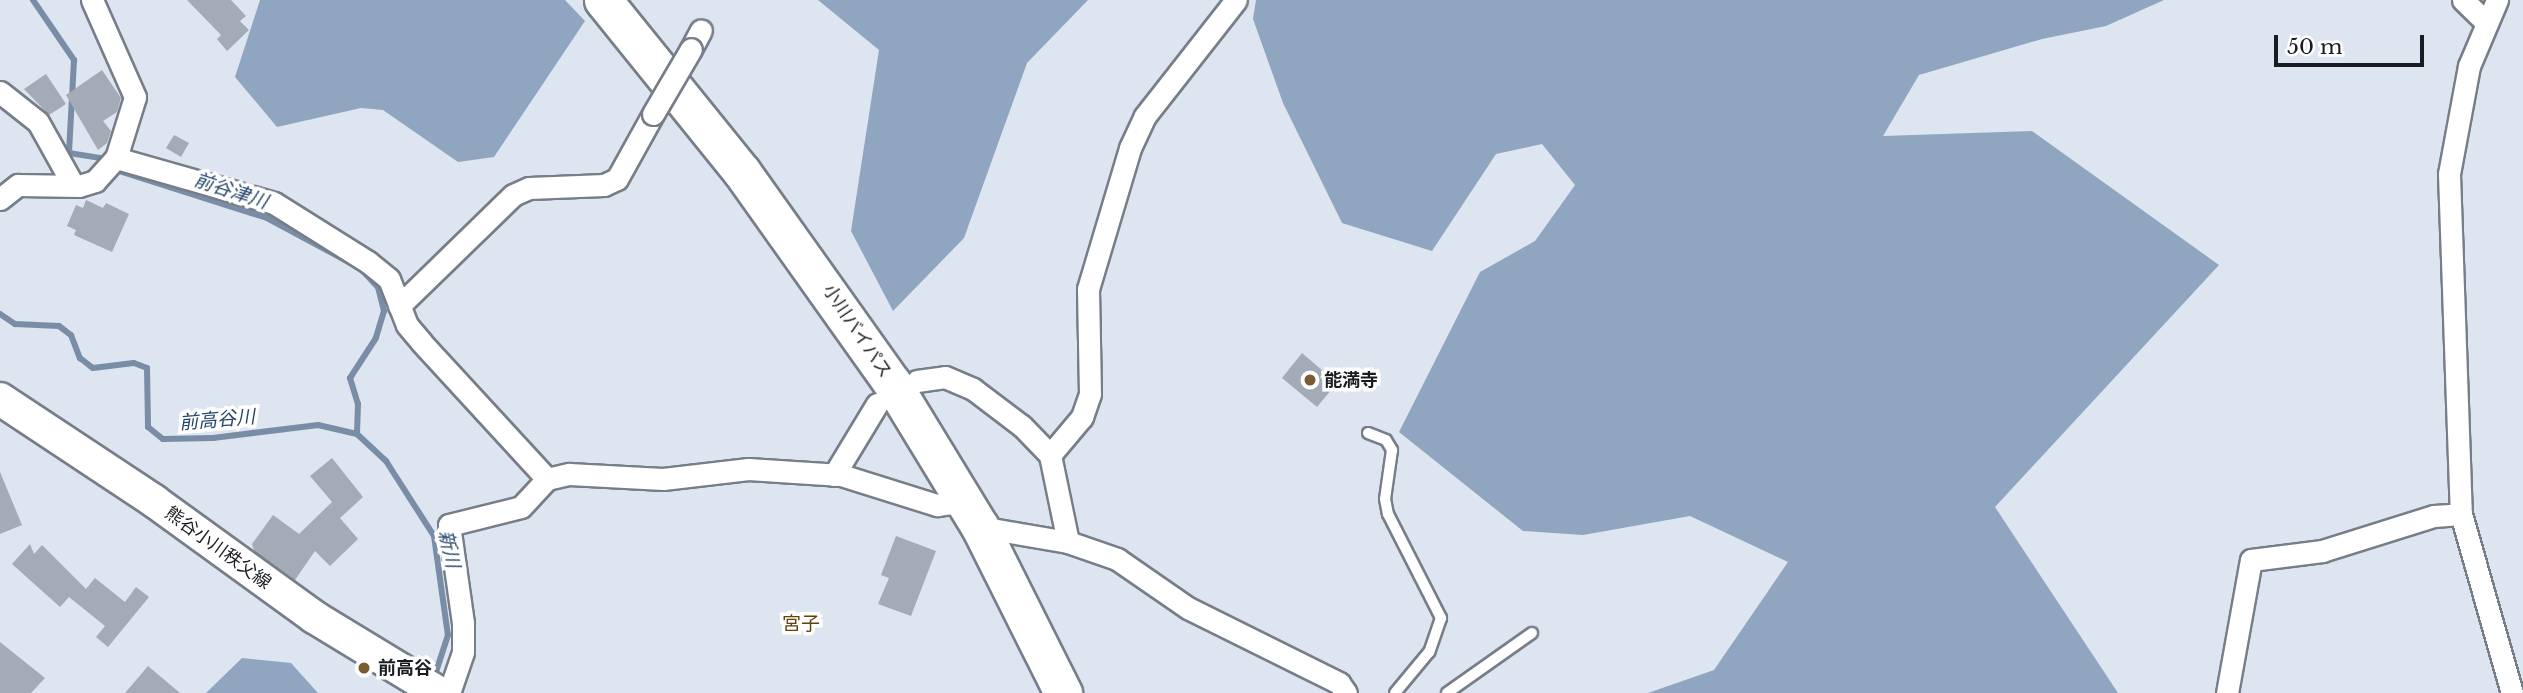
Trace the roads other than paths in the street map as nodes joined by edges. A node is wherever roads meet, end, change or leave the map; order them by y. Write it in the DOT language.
graph roads {
  1 [pos="93,0"];
  2 [pos="603,0"];
  3 [pos="1236,0"];
  4 [pos="2463,0"];
  5 [pos="2497,0"];
  6 [pos="2487,23"];
  7 [pos="696,39"];
  8 [pos="0,92"];
  9 [pos="116,158"];
  10 [pos="73,185"];
  11 [pos="0,199"];
  12 [pos="399,306"];
  13 [pos="917,381"];
  14 [pos="0,399"];
  15 [pos="877,404"];
  16 [pos="1368,433"];
  17 [pos="1050,454"];
  18 [pos="834,475"];
  19 [pos="547,479"];
  20 [pos="972,514"];
  21 [pos="2461,514"];
  22 [pos="1068,542"];
  23 [pos="1532,633"];
  24 [pos="439,693"];
  25 [pos="449,693"];
  26 [pos="1063,693"];
  27 [pos="1346,693"];
  28 [pos="1395,693"];
  29 [pos="1447,693"];
  30 [pos="2227,693"];
  31 [pos="2512,693"];
  1 -- 9 [label="street"];
  2 -- 20 [label="highway, 小川バイパス"];
  3 -- 17 [label="street"];
  4 -- 6 [label="street"];
  5 -- 6 [label="street"];
  6 -- 21 [label="street"];
  7 -- 12 [label="street, bridge"];
  8 -- 10 [label="street"];
  9 -- 10 [label="street"];
  9 -- 12 [label="street"];
  10 -- 11 [label="street"];
  12 -- 19 [label="street"];
  13 -- 17 [label="street"];
  14 -- 24 [label="main road, 熊谷小川秩父線"];
  15 -- 18 [label="street"];
  16 -- 28 [label="lane"];
  17 -- 22 [label="street"];
  18 -- 19 [label="street"];
  18 -- 20 [label="street"];
  19 -- 25 [label="street"];
  20 -- 22 [label="street"];
  20 -- 26 [label="highway, 小川バイパス"];
  21 -- 30 [label="street"];
  21 -- 31 [label="street"];
  22 -- 27 [label="street"];
  23 -- 29 [label="lane"];
}
